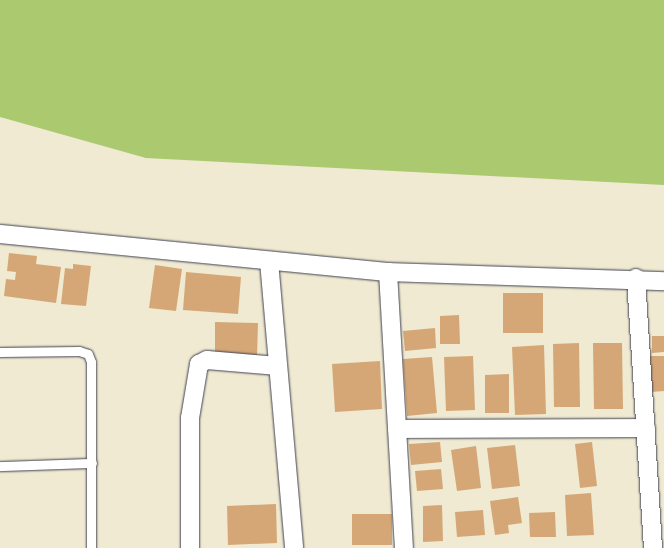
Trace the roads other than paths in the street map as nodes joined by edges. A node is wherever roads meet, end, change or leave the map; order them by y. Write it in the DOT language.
graph roads {
  1 [pos="0,234"];
  2 [pos="269,261"];
  3 [pos="388,272"];
  4 [pos="636,278"];
  5 [pos="664,281"];
  6 [pos="0,352"];
  7 [pos="278,366"];
  8 [pos="646,428"];
  9 [pos="397,429"];
  10 [pos="92,464"];
  11 [pos="0,466"];
  12 [pos="91,548"];
  13 [pos="190,548"];
  14 [pos="294,548"];
  15 [pos="404,548"];
  16 [pos="653,548"];
  1 -- 2 [label="street"];
  2 -- 3 [label="street"];
  2 -- 7 [label="street"];
  3 -- 4 [label="street"];
  3 -- 9 [label="street"];
  4 -- 5 [label="street"];
  4 -- 8 [label="street"];
  6 -- 10 [label="lane"];
  7 -- 13 [label="street"];
  7 -- 14 [label="street"];
  8 -- 9 [label="street"];
  8 -- 16 [label="street"];
  9 -- 15 [label="street"];
  10 -- 11 [label="lane"];
  10 -- 12 [label="lane"];
}
